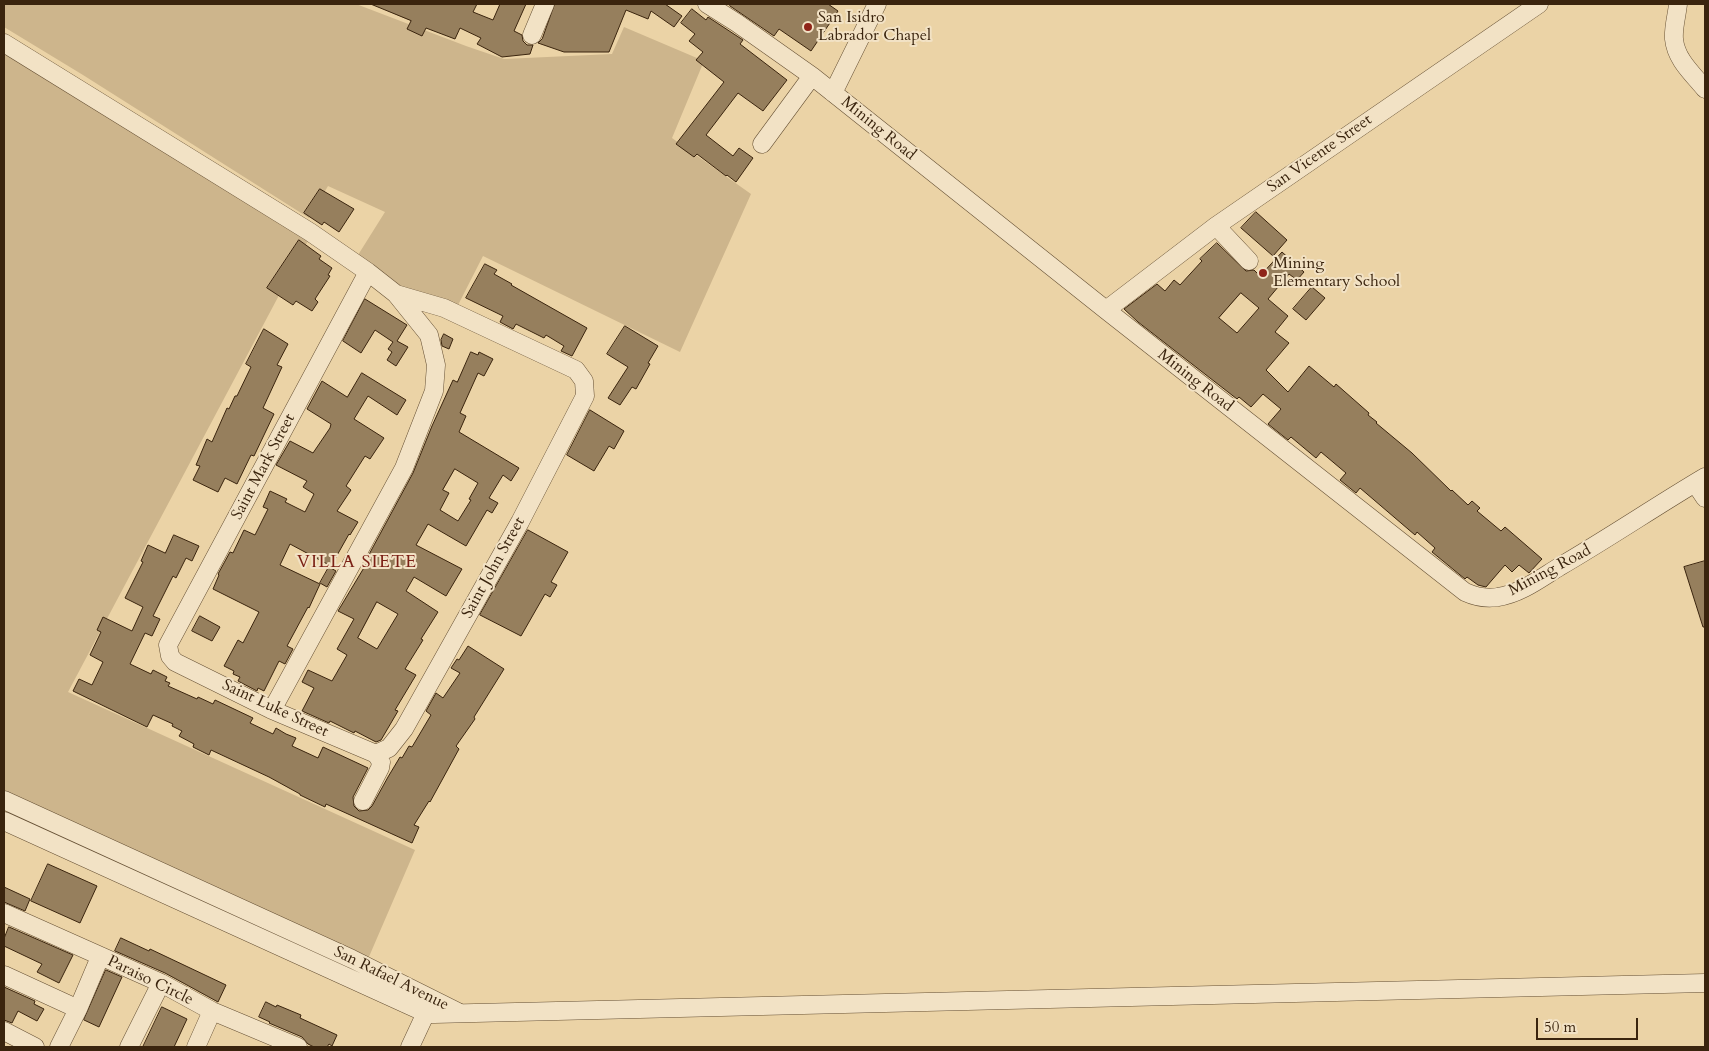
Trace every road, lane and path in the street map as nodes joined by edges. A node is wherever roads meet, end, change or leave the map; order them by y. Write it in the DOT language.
graph roads {
  1 [pos="545,4"];
  2 [pos="707,4"];
  3 [pos="877,4"];
  4 [pos="1539,4"];
  5 [pos="1678,4"];
  6 [pos="532,35"];
  7 [pos="4,43"];
  8 [pos="812,76"];
  9 [pos="1705,89"];
  10 [pos="833,93"];
  11 [pos="762,144"];
  12 [pos="1216,226"];
  13 [pos="1249,261"];
  14 [pos="368,272"];
  15 [pos="396,294"];
  16 [pos="444,308"];
  17 [pos="1106,310"];
  18 [pos="429,335"];
  19 [pos="1700,480"];
  20 [pos="1705,498"];
  21 [pos="175,662"];
  22 [pos="272,710"];
  23 [pos="376,754"];
  24 [pos="4,800"];
  25 [pos="363,801"];
  26 [pos="4,821"];
  27 [pos="162,872"];
  28 [pos="154,888"];
  29 [pos="4,913"];
  30 [pos="311,940"];
  31 [pos="100,957"];
  32 [pos="303,957"];
  33 [pos="4,975"];
  34 [pos="1705,983"];
  35 [pos="160,984"];
  36 [pos="429,1006"];
  37 [pos="78,1008"];
  38 [pos="212,1011"];
  39 [pos="4,1032"];
  40 [pos="274,1043"];
  41 [pos="35,1047"];
  42 [pos="59,1047"];
  43 [pos="129,1047"];
  44 [pos="196,1047"];
  45 [pos="298,1047"];
  46 [pos="410,1047"];
  1 -- 6 [label="street"];
  2 -- 8 [label="street, Mining Road"];
  3 -- 10 [label="street"];
  4 -- 12 [label="street, San Vicente Street"];
  5 -- 9 [label="street"];
  7 -- 14 [label="street"];
  8 -- 10 [label="street, Mining Road"];
  8 -- 11 [label="street"];
  10 -- 17 [label="street, Mining Road"];
  12 -- 13 [label="street"];
  12 -- 17 [label="street, San Vicente Street"];
  14 -- 15 [label="street"];
  14 -- 21 [label="street, Saint Mark Street"];
  15 -- 16 [label="street"];
  15 -- 18 [label="street"];
  16 -- 18 [label="street"];
  16 -- 23 [label="street, Saint John Street"];
  17 -- 19 [label="street, Mining Road"];
  18 -- 22 [label="street"];
  19 -- 20 [label="street"];
  21 -- 22 [label="street, Saint Luke Street"];
  22 -- 23 [label="street, Saint Luke Street"];
  23 -- 25 [label="street"];
  24 -- 27 [label="street, San Rafael Avenue"];
  26 -- 28 [label="street, San Rafael Avenue"];
  27 -- 28 [label="street"];
  27 -- 30 [label="street, San Rafael Avenue"];
  28 -- 32 [label="street, San Rafael Avenue"];
  29 -- 31 [label="street, Paraiso Circle"];
  30 -- 32 [label="street"];
  30 -- 36 [label="street, San Rafael Avenue"];
  31 -- 35 [label="street, Paraiso Circle"];
  31 -- 37 [label="street"];
  32 -- 36 [label="street, San Rafael Avenue"];
  33 -- 37 [label="street"];
  34 -- 36 [label="street, San Rafael Avenue"];
  35 -- 38 [label="street, Paraiso Circle"];
  35 -- 43 [label="street"];
  36 -- 46 [label="street"];
  37 -- 42 [label="street"];
  38 -- 40 [label="street, Paraiso Circle"];
  38 -- 44 [label="street"];
  39 -- 41 [label="street"];
  40 -- 45 [label="street, Paraiso Circle"];
}
